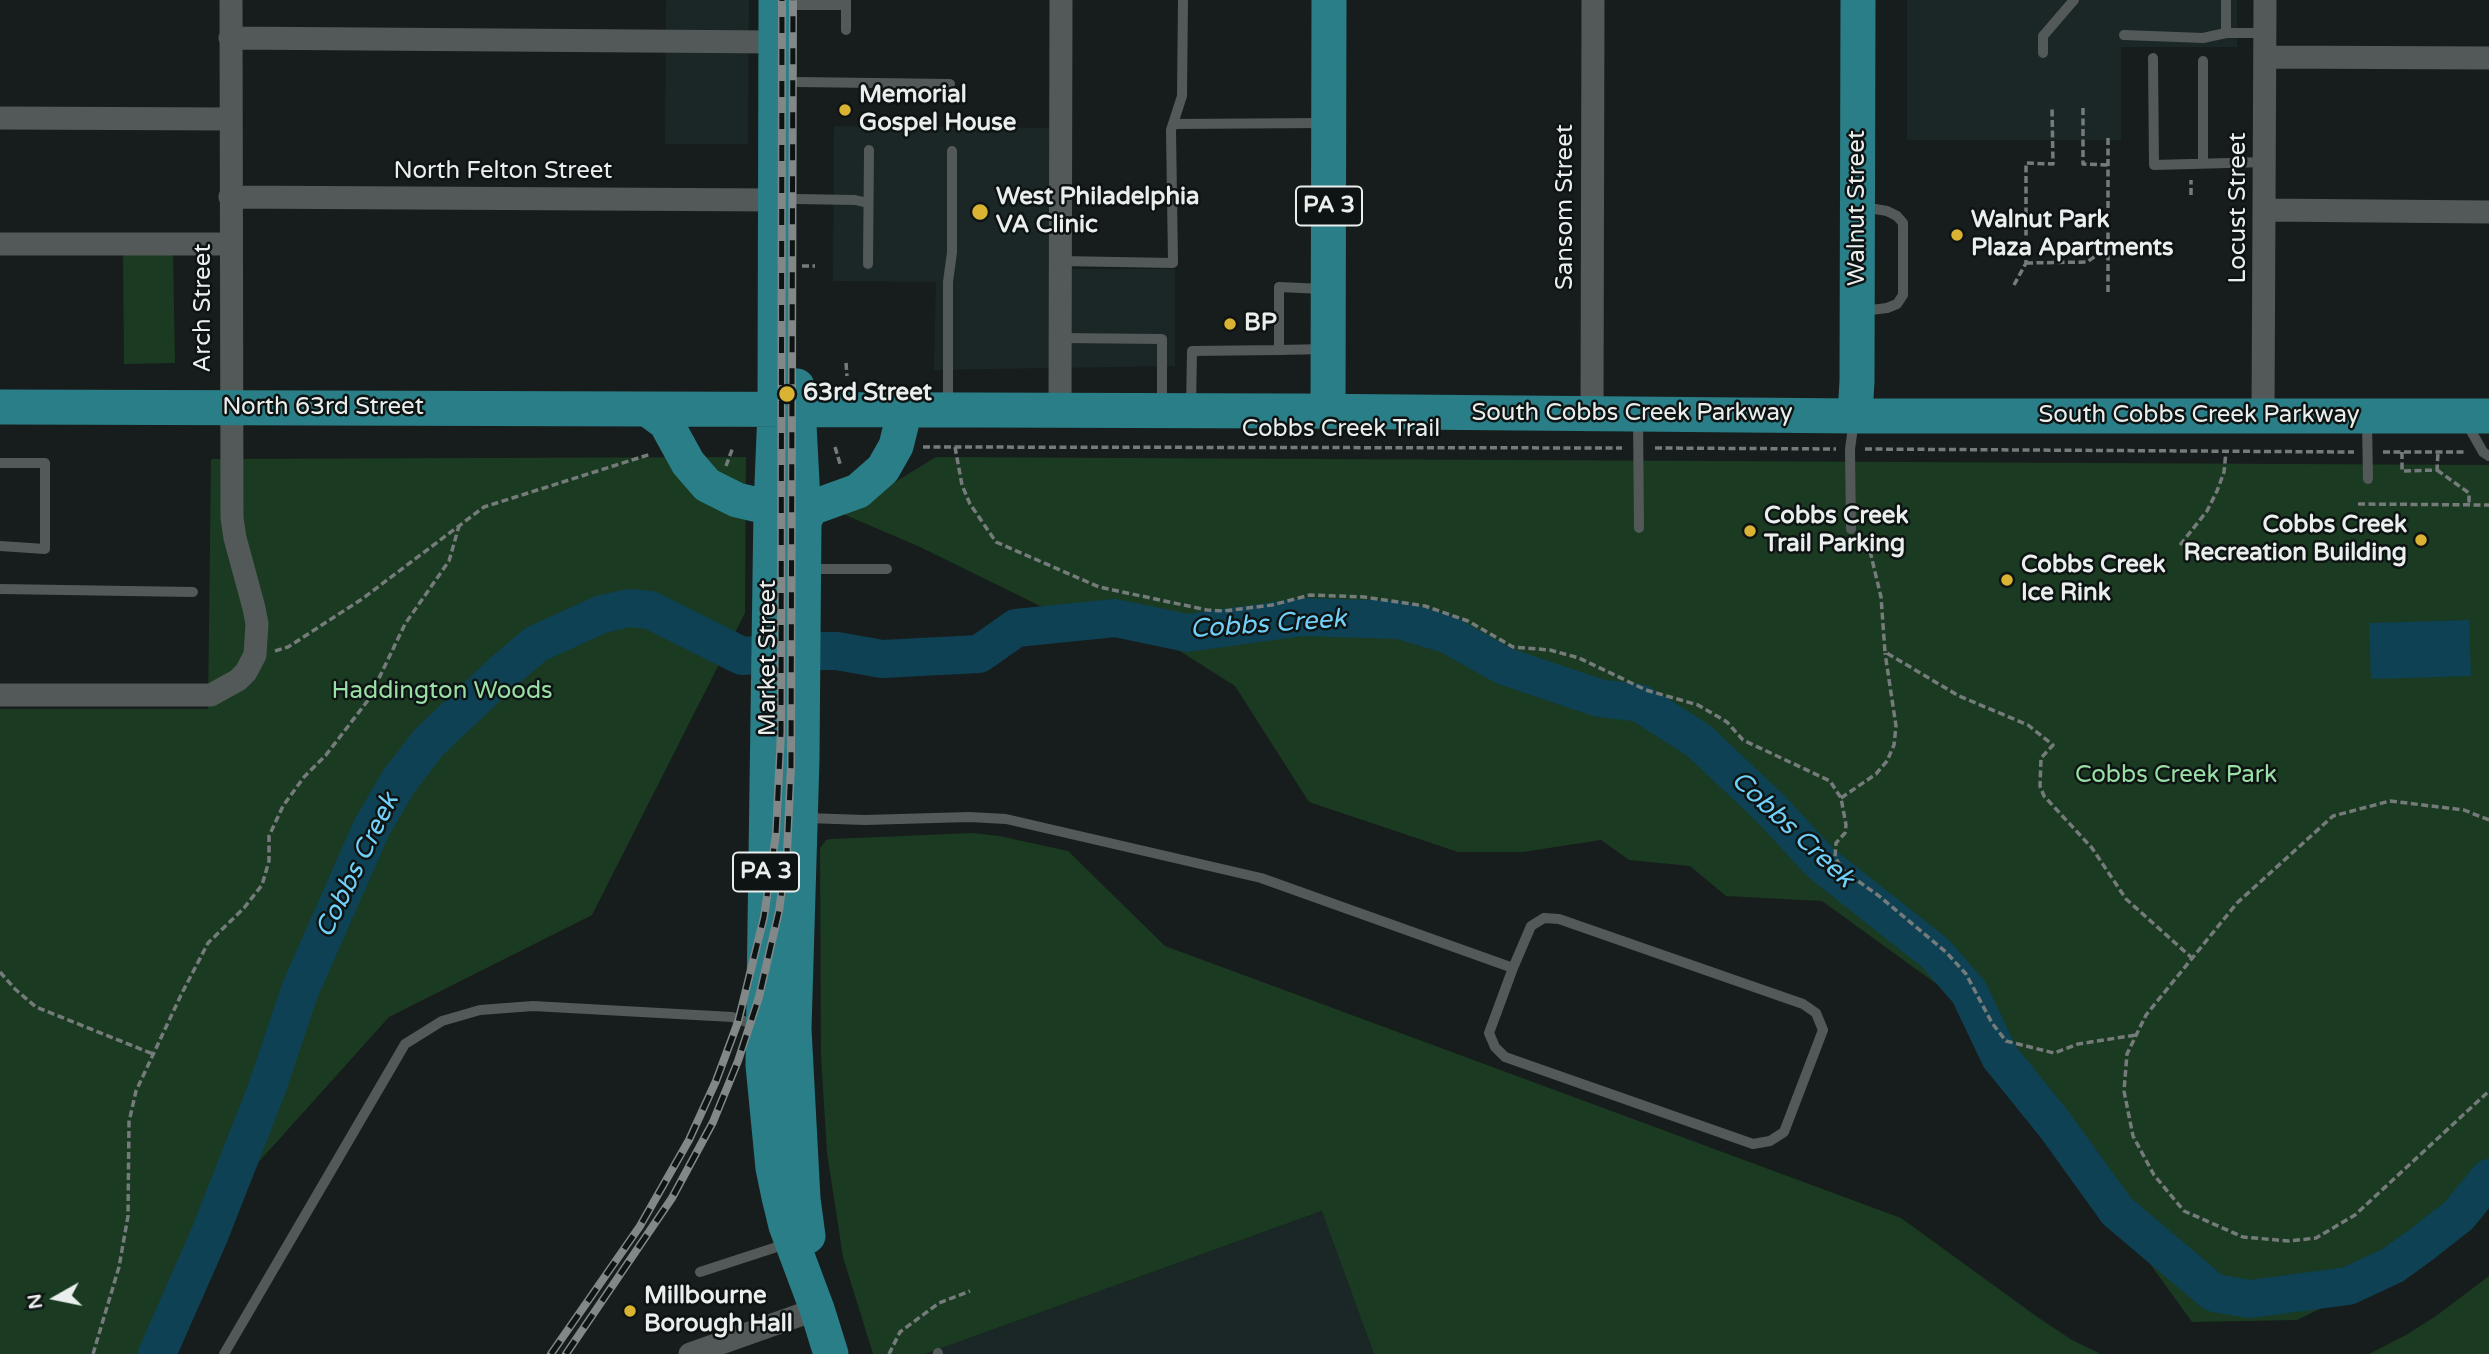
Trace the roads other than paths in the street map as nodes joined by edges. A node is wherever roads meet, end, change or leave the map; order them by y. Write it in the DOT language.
graph roads {
  1 [pos="230,0"];
  2 [pos="1061,0"];
  3 [pos="1183,0"];
  4 [pos="1329,0"];
  5 [pos="1593,0"];
  6 [pos="1858,0"];
  7 [pos="2074,0"];
  8 [pos="2226,0"];
  9 [pos="2266,0"];
  10 [pos="791,2"];
  11 [pos="846,2"];
  12 [pos="846,30"];
  13 [pos="2227,33"];
  14 [pos="2265,33"];
  15 [pos="2124,35"];
  16 [pos="230,37"];
  17 [pos="776,41"];
  18 [pos="2043,53"];
  19 [pos="2266,57"];
  20 [pos="2153,58"];
  21 [pos="2489,58"];
  22 [pos="2203,61"];
  23 [pos="798,82"];
  24 [pos="950,84"];
  25 [pos="0,118"];
  26 [pos="231,119"];
  27 [pos="1329,123"];
  28 [pos="1173,124"];
  29 [pos="869,150"];
  30 [pos="953,150"];
  31 [pos="2203,163"];
  32 [pos="2265,163"];
  33 [pos="230,197"];
  34 [pos="787,200"];
  35 [pos="868,203"];
  36 [pos="1858,207"];
  37 [pos="2265,210"];
  38 [pos="2489,212"];
  39 [pos="0,244"];
  40 [pos="230,244"];
  41 [pos="1060,261"];
  42 [pos="868,264"];
  43 [pos="1328,289"];
  44 [pos="1857,312"];
  45 [pos="1060,338"];
  46 [pos="1329,349"];
  47 [pos="1279,350"];
  48 [pos="0,407"];
  49 [pos="231,408"];
  50 [pos="647,409"];
  51 [pos="786,410"];
  52 [pos="905,410"];
  53 [pos="948,410"];
  54 [pos="1060,410"];
  55 [pos="1177,411"];
  56 [pos="1328,411"];
  57 [pos="1592,414"];
  58 [pos="2263,416"];
  59 [pos="2367,416"];
  60 [pos="2476,416"];
  61 [pos="1638,431"];
  62 [pos="1852,432"];
  63 [pos="2486,454"];
  64 [pos="0,463"];
  65 [pos="2368,479"];
  66 [pos="771,508"];
  67 [pos="804,521"];
  68 [pos="1639,528"];
  69 [pos="1850,529"];
  70 [pos="0,546"];
  71 [pos="803,569"];
  72 [pos="887,569"];
  73 [pos="0,589"];
  74 [pos="193,592"];
  75 [pos="786,635"];
  76 [pos="0,695"];
  77 [pos="785,717"];
  78 [pos="800,817"];
  79 [pos="1513,968"];
  80 [pos="778,1028"];
  81 [pos="792,1242"];
  82 [pos="700,1272"];
  83 [pos="817,1309"];
  84 [pos="224,1354"];
  85 [pos="690,1354"];
  86 [pos="831,1354"];
  1 -- 16 [label="street, Arch Street"];
  2 -- 41 [label="street"];
  3 -- 28 [label="lane"];
  4 -- 27 [label="main road, PA 3"];
  5 -- 57 [label="street, Sansom Street"];
  6 -- 36 [label="main road, Walnut Street"];
  7 -- 18 [label="lane"];
  8 -- 13 [label="lane"];
  9 -- 14 [label="street, Locust Street"];
  10 -- 11 [label="lane"];
  10 -- 17 [label="main road, Market Street"];
  10 -- 23 [label="main road, Market Street"];
  11 -- 12 [label="lane"];
  13 -- 14 [label="lane"];
  13 -- 15 [label="lane"];
  14 -- 19 [label="street, Locust Street"];
  16 -- 17 [label="street"];
  16 -- 26 [label="street, Arch Street"];
  17 -- 34 [label="main road, Market Street"];
  19 -- 21 [label="street"];
  19 -- 32 [label="street, Locust Street"];
  20 -- 31 [label="lane"];
  22 -- 31 [label="lane"];
  23 -- 24 [label="lane"];
  23 -- 34 [label="main road, Market Street"];
  25 -- 26 [label="street"];
  26 -- 33 [label="street, Arch Street"];
  27 -- 28 [label="lane"];
  27 -- 43 [label="main road, PA 3"];
  28 -- 41 [label="lane"];
  29 -- 35 [label="lane"];
  30 -- 53 [label="lane"];
  31 -- 32 [label="lane"];
  32 -- 37 [label="street, Locust Street"];
  33 -- 34 [label="street, North Felton Street"];
  33 -- 40 [label="street, Arch Street"];
  34 -- 35 [label="lane"];
  34 -- 51 [label="main road, Market Street"];
  35 -- 42 [label="lane"];
  36 -- 44 [label="main road, Walnut Street"];
  36 -- 44 [label="lane"];
  37 -- 38 [label="street"];
  37 -- 58 [label="street, Locust Street"];
  39 -- 40 [label="street"];
  40 -- 49 [label="street, Arch Street"];
  41 -- 45 [label="street"];
  43 -- 46 [label="main road, PA 3"];
  43 -- 47 [label="lane"];
  44 -- 62 [label="main road, Walnut Street"];
  45 -- 54 [label="street"];
  45 -- 55 [label="lane"];
  46 -- 47 [label="lane"];
  46 -- 56 [label="main road, PA 3"];
  47 -- 55 [label="lane"];
  48 -- 49 [label="main road, North 63rd Street"];
  49 -- 50 [label="main road, North 63rd Street"];
  49 -- 76 [label="street, Arch Street"];
  50 -- 51 [label="main road, North 63rd Street"];
  50 -- 66 [label="main road"];
  51 -- 52 [label="main road, South Cobbs Creek Parkway"];
  51 -- 66 [label="main road, Market Street / PA 3"];
  51 -- 67 [label="main road, Market Street"];
  52 -- 53 [label="main road, South Cobbs Creek Parkway"];
  52 -- 67 [label="main road"];
  53 -- 54 [label="main road, South Cobbs Creek Parkway"];
  54 -- 55 [label="main road, South Cobbs Creek Parkway"];
  55 -- 56 [label="main road, South Cobbs Creek Parkway"];
  56 -- 57 [label="main road, South Cobbs Creek Parkway"];
  57 -- 61 [label="main road, South Cobbs Creek Parkway"];
  58 -- 59 [label="main road, South Cobbs Creek Parkway"];
  58 -- 62 [label="main road, South Cobbs Creek Parkway"];
  59 -- 60 [label="main road, South Cobbs Creek Parkway"];
  59 -- 65 [label="lane"];
  60 -- 63 [label="lane"];
  61 -- 62 [label="main road, South Cobbs Creek Parkway"];
  61 -- 68 [label="lane"];
  62 -- 69 [label="lane"];
  64 -- 70 [label="lane"];
  66 -- 75 [label="main road, Market Street / PA 3"];
  67 -- 71 [label="main road, Market Street / PA 3"];
  71 -- 72 [label="lane"];
  71 -- 75 [label="main road, Market Street / PA 3"];
  73 -- 74 [label="lane"];
  75 -- 77 [label="main road, Market Street / PA 3"];
  77 -- 78 [label="main road, Market Street / PA 3"];
  77 -- 80 [label="main road, Market Street / PA 3"];
  78 -- 79 [label="lane"];
  78 -- 80 [label="main road, Market Street / PA 3"];
  79 -- 79 [label="lane"];
  80 -- 81 [label="main road, Market Street / PA 3"];
  80 -- 83 [label="main road, Market Street / PA 3"];
  80 -- 84 [label="lane"];
  81 -- 82 [label="lane"];
  81 -- 83 [label="main road, Market Street / PA 3"];
  83 -- 85 [label="street"];
  83 -- 86 [label="main road, Market Street / PA 3"];
}
